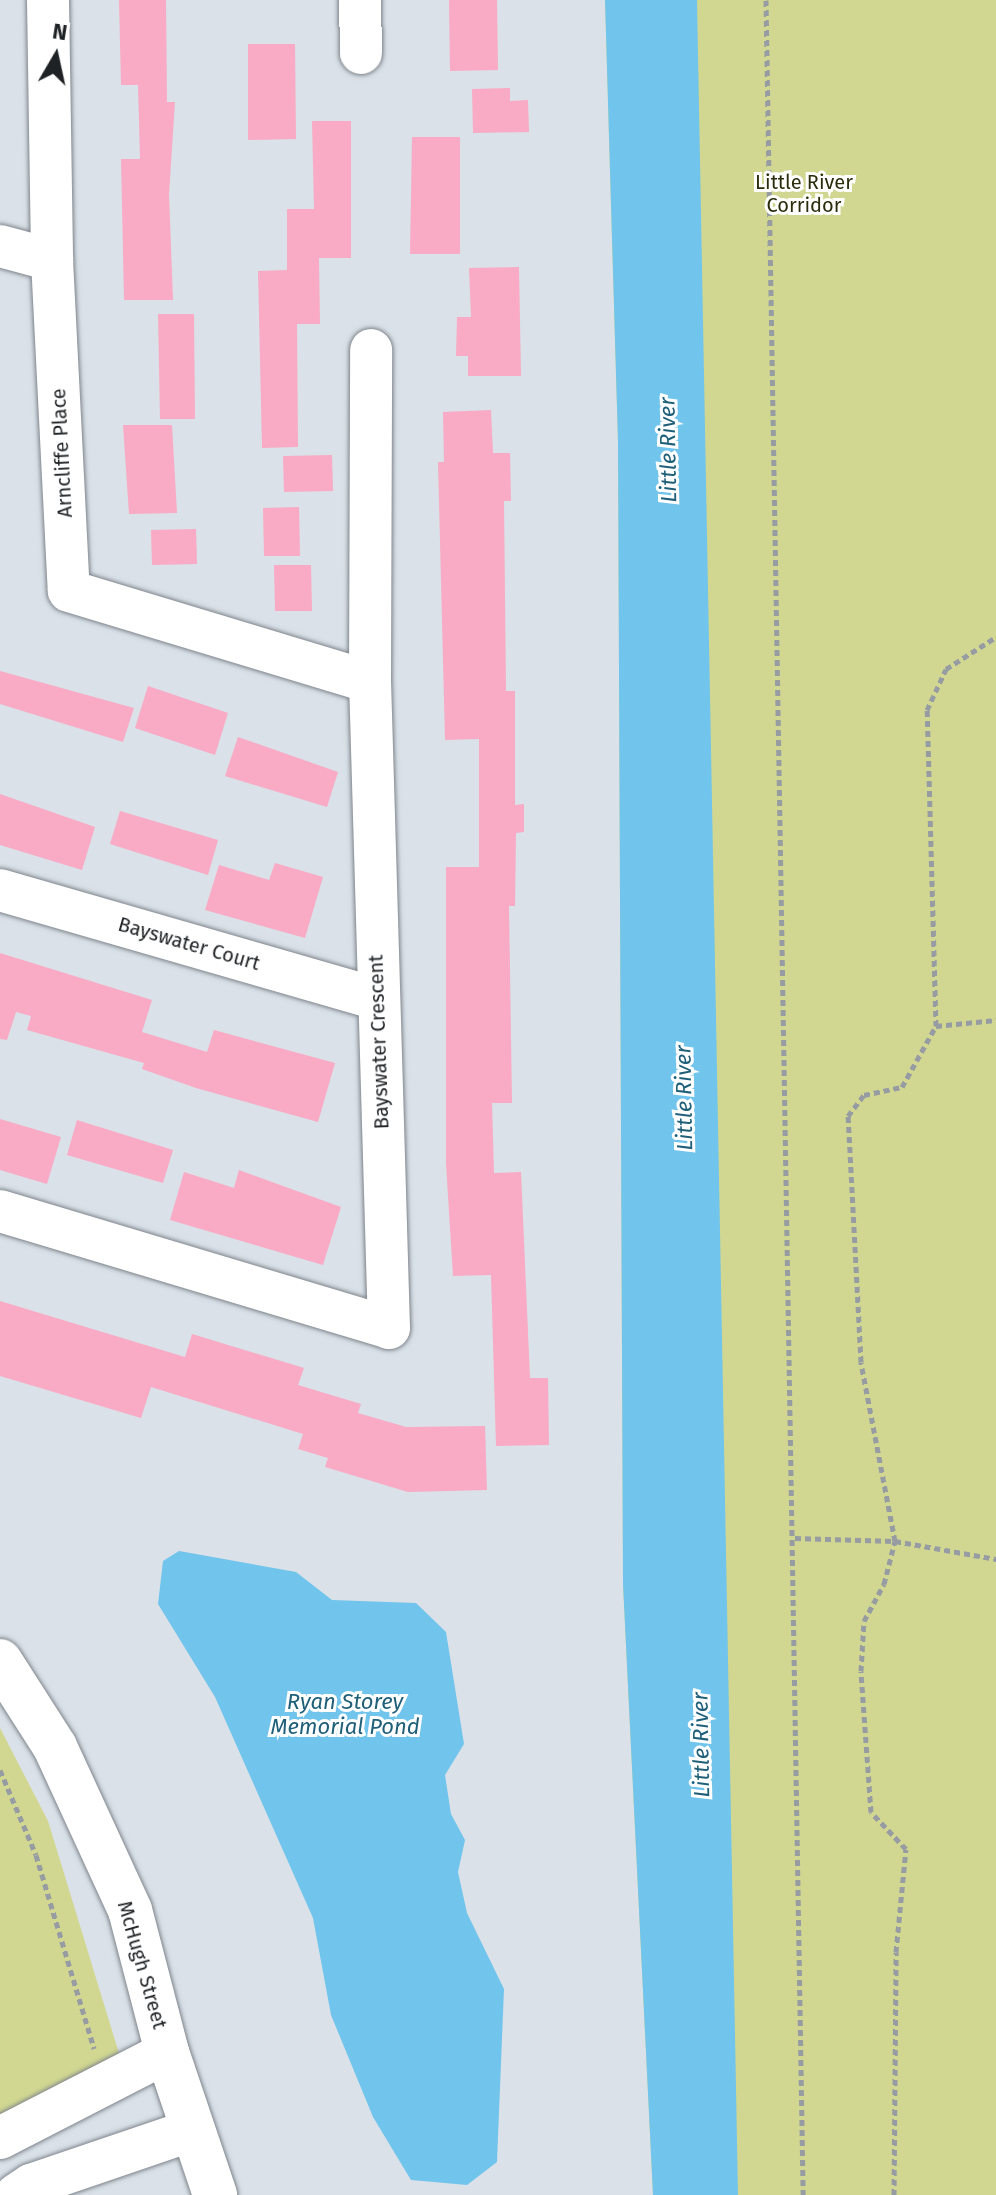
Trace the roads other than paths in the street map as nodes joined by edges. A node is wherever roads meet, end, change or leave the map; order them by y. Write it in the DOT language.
graph roads {
  1 [pos="48,0"];
  2 [pos="360,0"];
  3 [pos="361,53"];
  4 [pos="0,246"];
  5 [pos="52,260"];
  6 [pos="371,350"];
  7 [pos="370,682"];
  8 [pos="0,890"];
  9 [pos="377,999"];
  10 [pos="0,1211"];
  11 [pos="0,1661"];
  12 [pos="167,2052"];
  13 [pos="193,2130"];
  14 [pos="0,2138"];
  15 [pos="16,2195"];
  16 [pos="215,2195"];
  1 -- 5 [label="street, Arncliffe Place"];
  2 -- 3 [label="street"];
  4 -- 5 [label="street"];
  5 -- 7 [label="street, Arncliffe Place"];
  6 -- 7 [label="street, Bayswater Crescent"];
  7 -- 9 [label="street, Bayswater Crescent"];
  8 -- 9 [label="street, Bayswater Court"];
  9 -- 10 [label="street, Bayswater Crescent"];
  11 -- 12 [label="main road, McHugh Street"];
  12 -- 13 [label="main road, McHugh Street"];
  12 -- 14 [label="street"];
  13 -- 15 [label="street"];
  13 -- 16 [label="main road, McHugh Street"];
}
